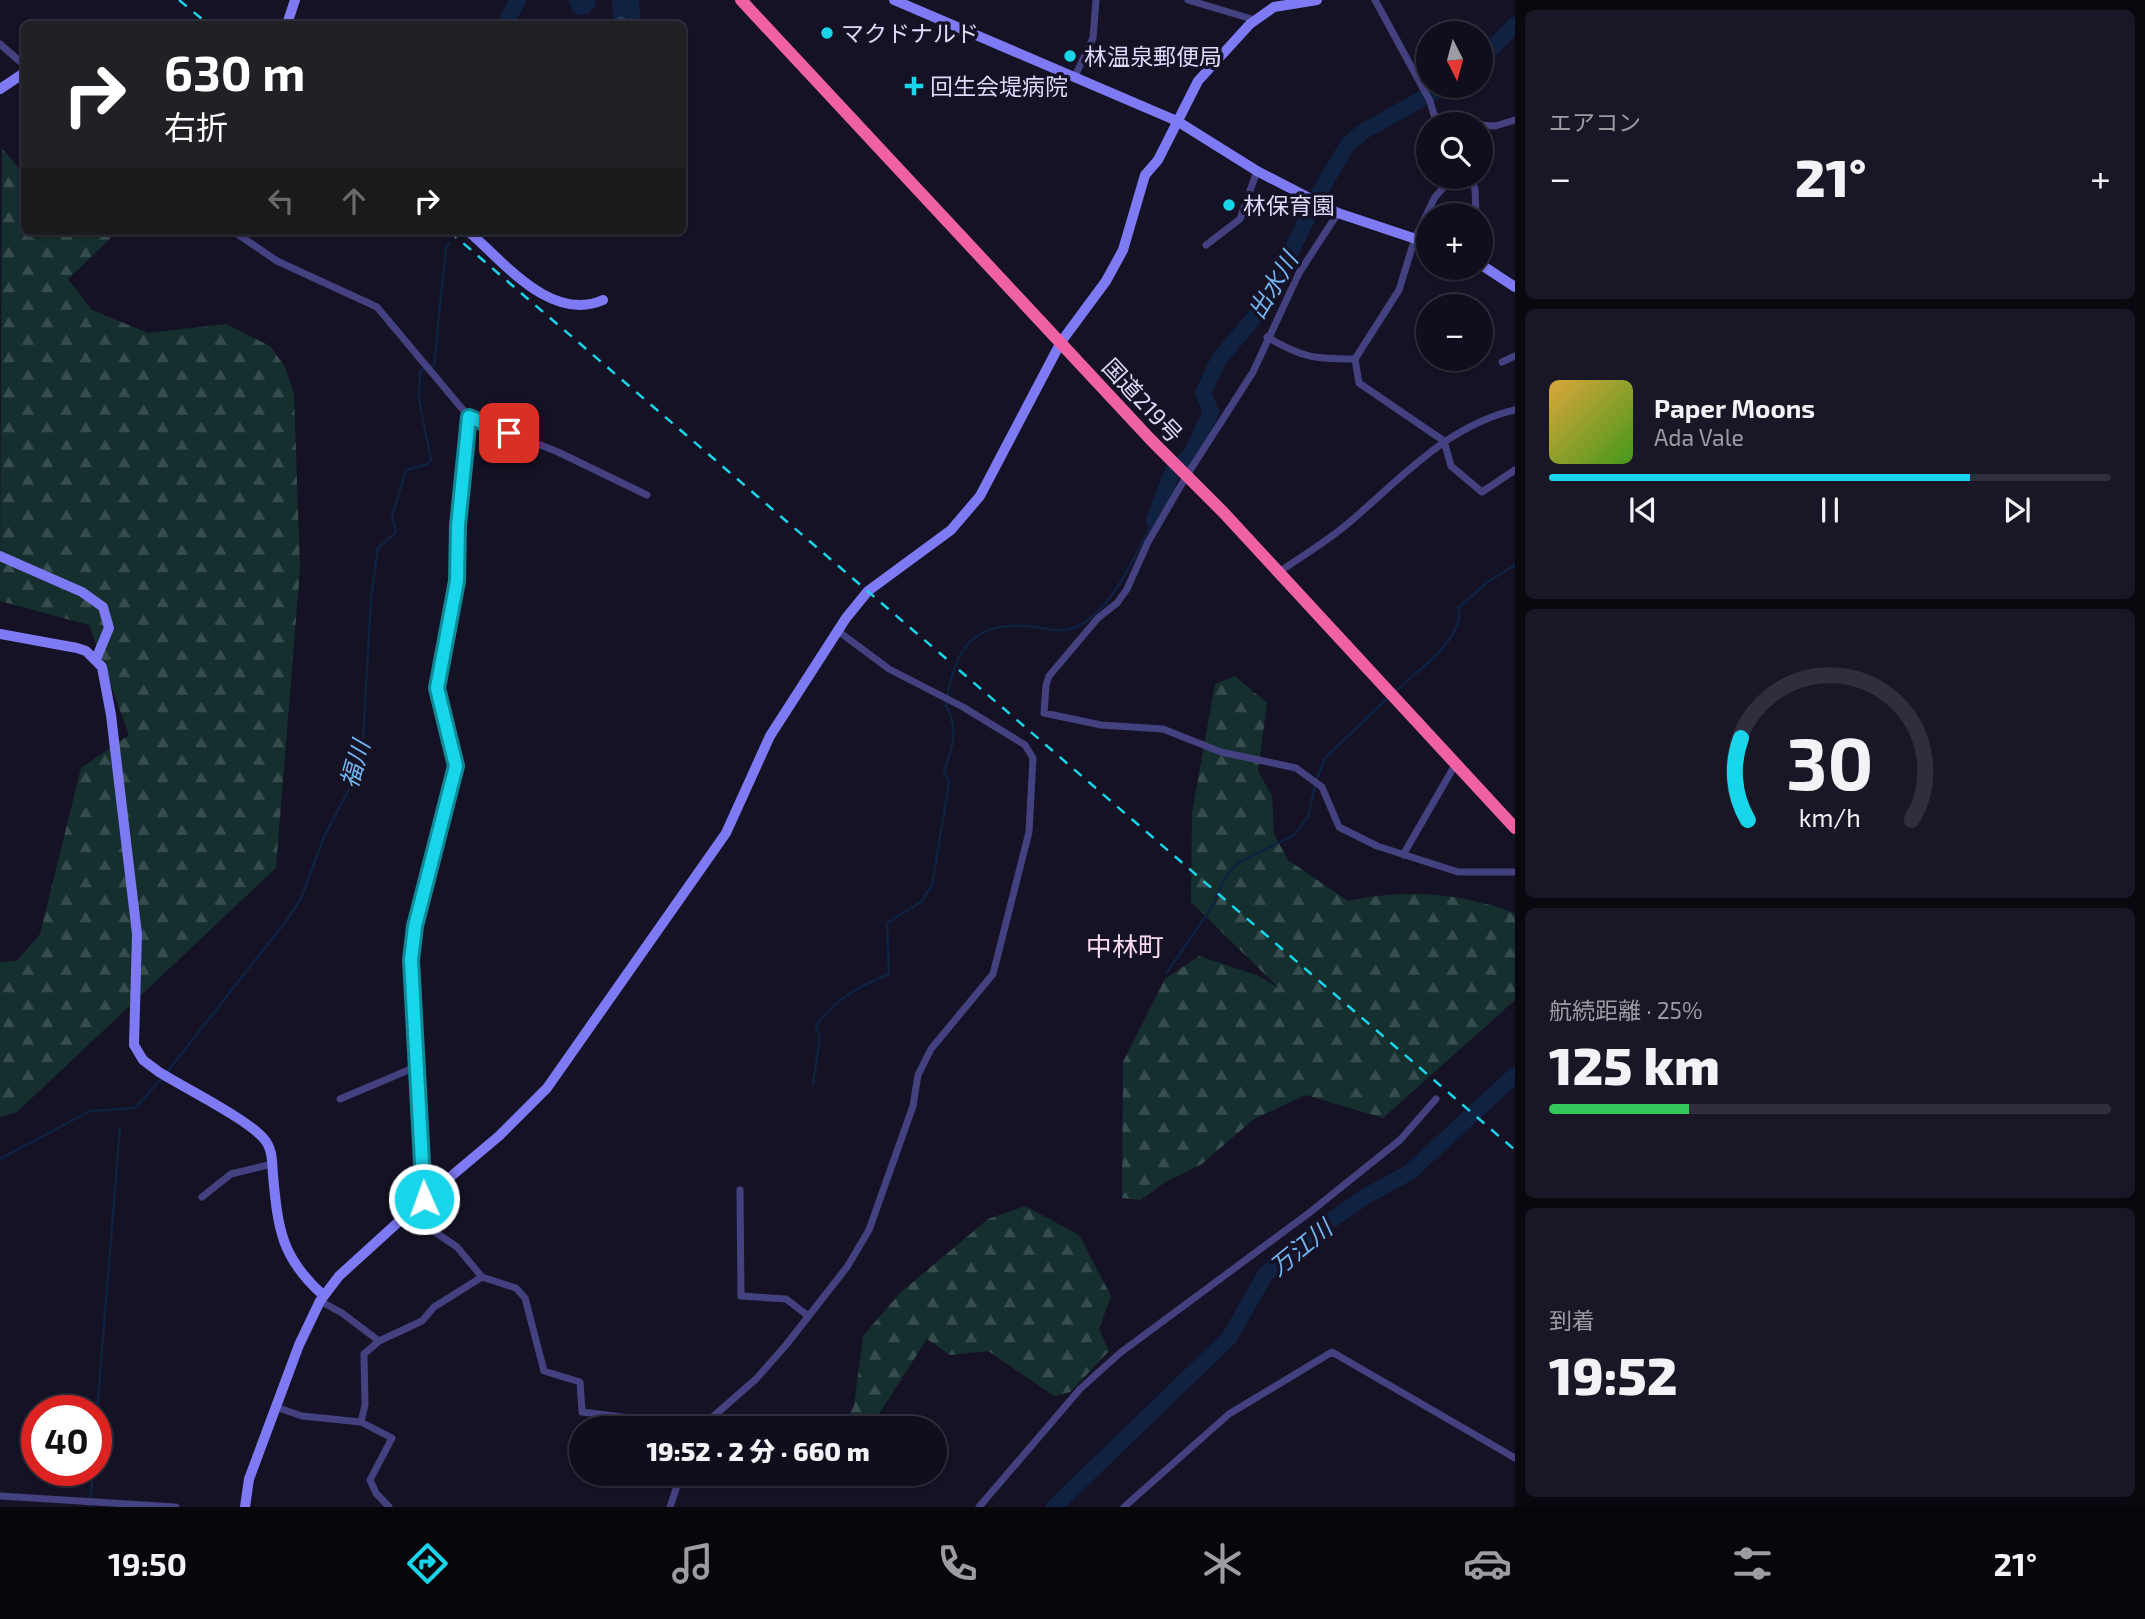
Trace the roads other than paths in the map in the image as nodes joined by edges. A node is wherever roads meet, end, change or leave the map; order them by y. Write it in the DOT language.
graph roads {
  1 [pos="295,0"];
  2 [pos="741,0"];
  3 [pos="894,0"];
  4 [pos="1096,0"];
  5 [pos="1188,0"];
  6 [pos="1317,0"];
  7 [pos="1375,0"];
  8 [pos="1255,20"];
  9 [pos="288,21"];
  10 [pos="0,44"];
  11 [pos="21,62"];
  12 [pos="21,75"];
  13 [pos="1075,76"];
  14 [pos="0,89"];
  15 [pos="1433,112"];
  16 [pos="1515,120"];
  17 [pos="1177,121"];
  18 [pos="1493,127"];
  19 [pos="1257,171"];
  20 [pos="1442,189"];
  21 [pos="1338,213"];
  22 [pos="239,235"];
  23 [pos="473,235"];
  24 [pos="1415,238"];
  25 [pos="1206,246"];
  26 [pos="1493,273"];
  27 [pos="1515,287"];
  28 [pos="603,300"];
  29 [pos="1267,337"];
  30 [pos="1061,342"];
  31 [pos="1515,356"];
  32 [pos="1355,359"];
  33 [pos="1502,362"];
  34 [pos="1515,410"];
  35 [pos="469,417"];
  36 [pos="1444,441"];
  37 [pos="1515,470"];
  38 [pos="1187,475"];
  39 [pos="647,495"];
  40 [pos="0,556"];
  41 [pos="1279,572"];
  42 [pos="838,631"];
  43 [pos="0,634"];
  44 [pos="96,659"];
  45 [pos="1455,765"];
  46 [pos="1515,828"];
  47 [pos="1403,855"];
  48 [pos="1515,872"];
  49 [pos="418,1066"];
  50 [pos="340,1099"];
  51 [pos="1436,1100"];
  52 [pos="272,1164"];
  53 [pos="740,1190"];
  54 [pos="202,1197"];
  55 [pos="421,1201"];
  56 [pos="482,1276"];
  57 [pos="322,1299"];
  58 [pos="807,1315"];
  59 [pos="379,1341"];
  60 [pos="276,1408"];
  61 [pos="614,1416"];
  62 [pos="714,1416"];
  63 [pos="361,1422"];
  64 [pos="1515,1458"];
  65 [pos="677,1486"];
  66 [pos="0,1496"];
  67 [pos="94,1504"];
  68 [pos="176,1507"];
  69 [pos="245,1507"];
  70 [pos="389,1507"];
  71 [pos="670,1507"];
  72 [pos="979,1507"];
  73 [pos="1124,1507"];
  1 -- 9 [label="street"];
  2 -- 30 [label="highway, 国道219号"];
  3 -- 13 [label="street"];
  4 -- 13 [label="street"];
  5 -- 8 [label="street"];
  6 -- 8 [label="street"];
  7 -- 15 [label="street"];
  8 -- 17 [label="street"];
  10 -- 11 [label="street"];
  12 -- 14 [label="street"];
  13 -- 17 [label="street"];
  16 -- 18 [label="street"];
  17 -- 19 [label="street"];
  17 -- 30 [label="street"];
  19 -- 21 [label="street"];
  19 -- 25 [label="street"];
  20 -- 24 [label="street"];
  21 -- 24 [label="street"];
  21 -- 29 [label="street"];
  22 -- 35 [label="street"];
  23 -- 28 [label="street"];
  24 -- 32 [label="street"];
  26 -- 27 [label="street"];
  29 -- 32 [label="street"];
  29 -- 38 [label="street"];
  30 -- 38 [label="highway, 国道219号"];
  30 -- 42 [label="street"];
  31 -- 33 [label="street"];
  32 -- 36 [label="street"];
  34 -- 36 [label="street"];
  35 -- 39 [label="street"];
  35 -- 49 [label="street"];
  36 -- 37 [label="street"];
  36 -- 41 [label="street"];
  38 -- 41 [label="highway, 国道219号"];
  38 -- 47 [label="street"];
  40 -- 44 [label="street"];
  41 -- 45 [label="highway, 国道219号"];
  42 -- 55 [label="street"];
  42 -- 58 [label="street"];
  43 -- 44 [label="street"];
  44 -- 52 [label="street"];
  45 -- 46 [label="highway, 国道219号"];
  45 -- 47 [label="street"];
  47 -- 48 [label="street"];
  49 -- 50 [label="street"];
  49 -- 55 [label="street"];
  51 -- 72 [label="street"];
  52 -- 54 [label="street"];
  52 -- 57 [label="street"];
  53 -- 58 [label="street"];
  55 -- 56 [label="street"];
  55 -- 57 [label="street"];
  56 -- 59 [label="street"];
  56 -- 61 [label="street"];
  57 -- 59 [label="street"];
  57 -- 60 [label="street"];
  58 -- 62 [label="street"];
  59 -- 63 [label="street"];
  60 -- 63 [label="street"];
  60 -- 69 [label="street"];
  63 -- 70 [label="street"];
  64 -- 73 [label="street"];
  65 -- 71 [label="street"];
  66 -- 67 [label="street"];
  67 -- 68 [label="street"];
}
